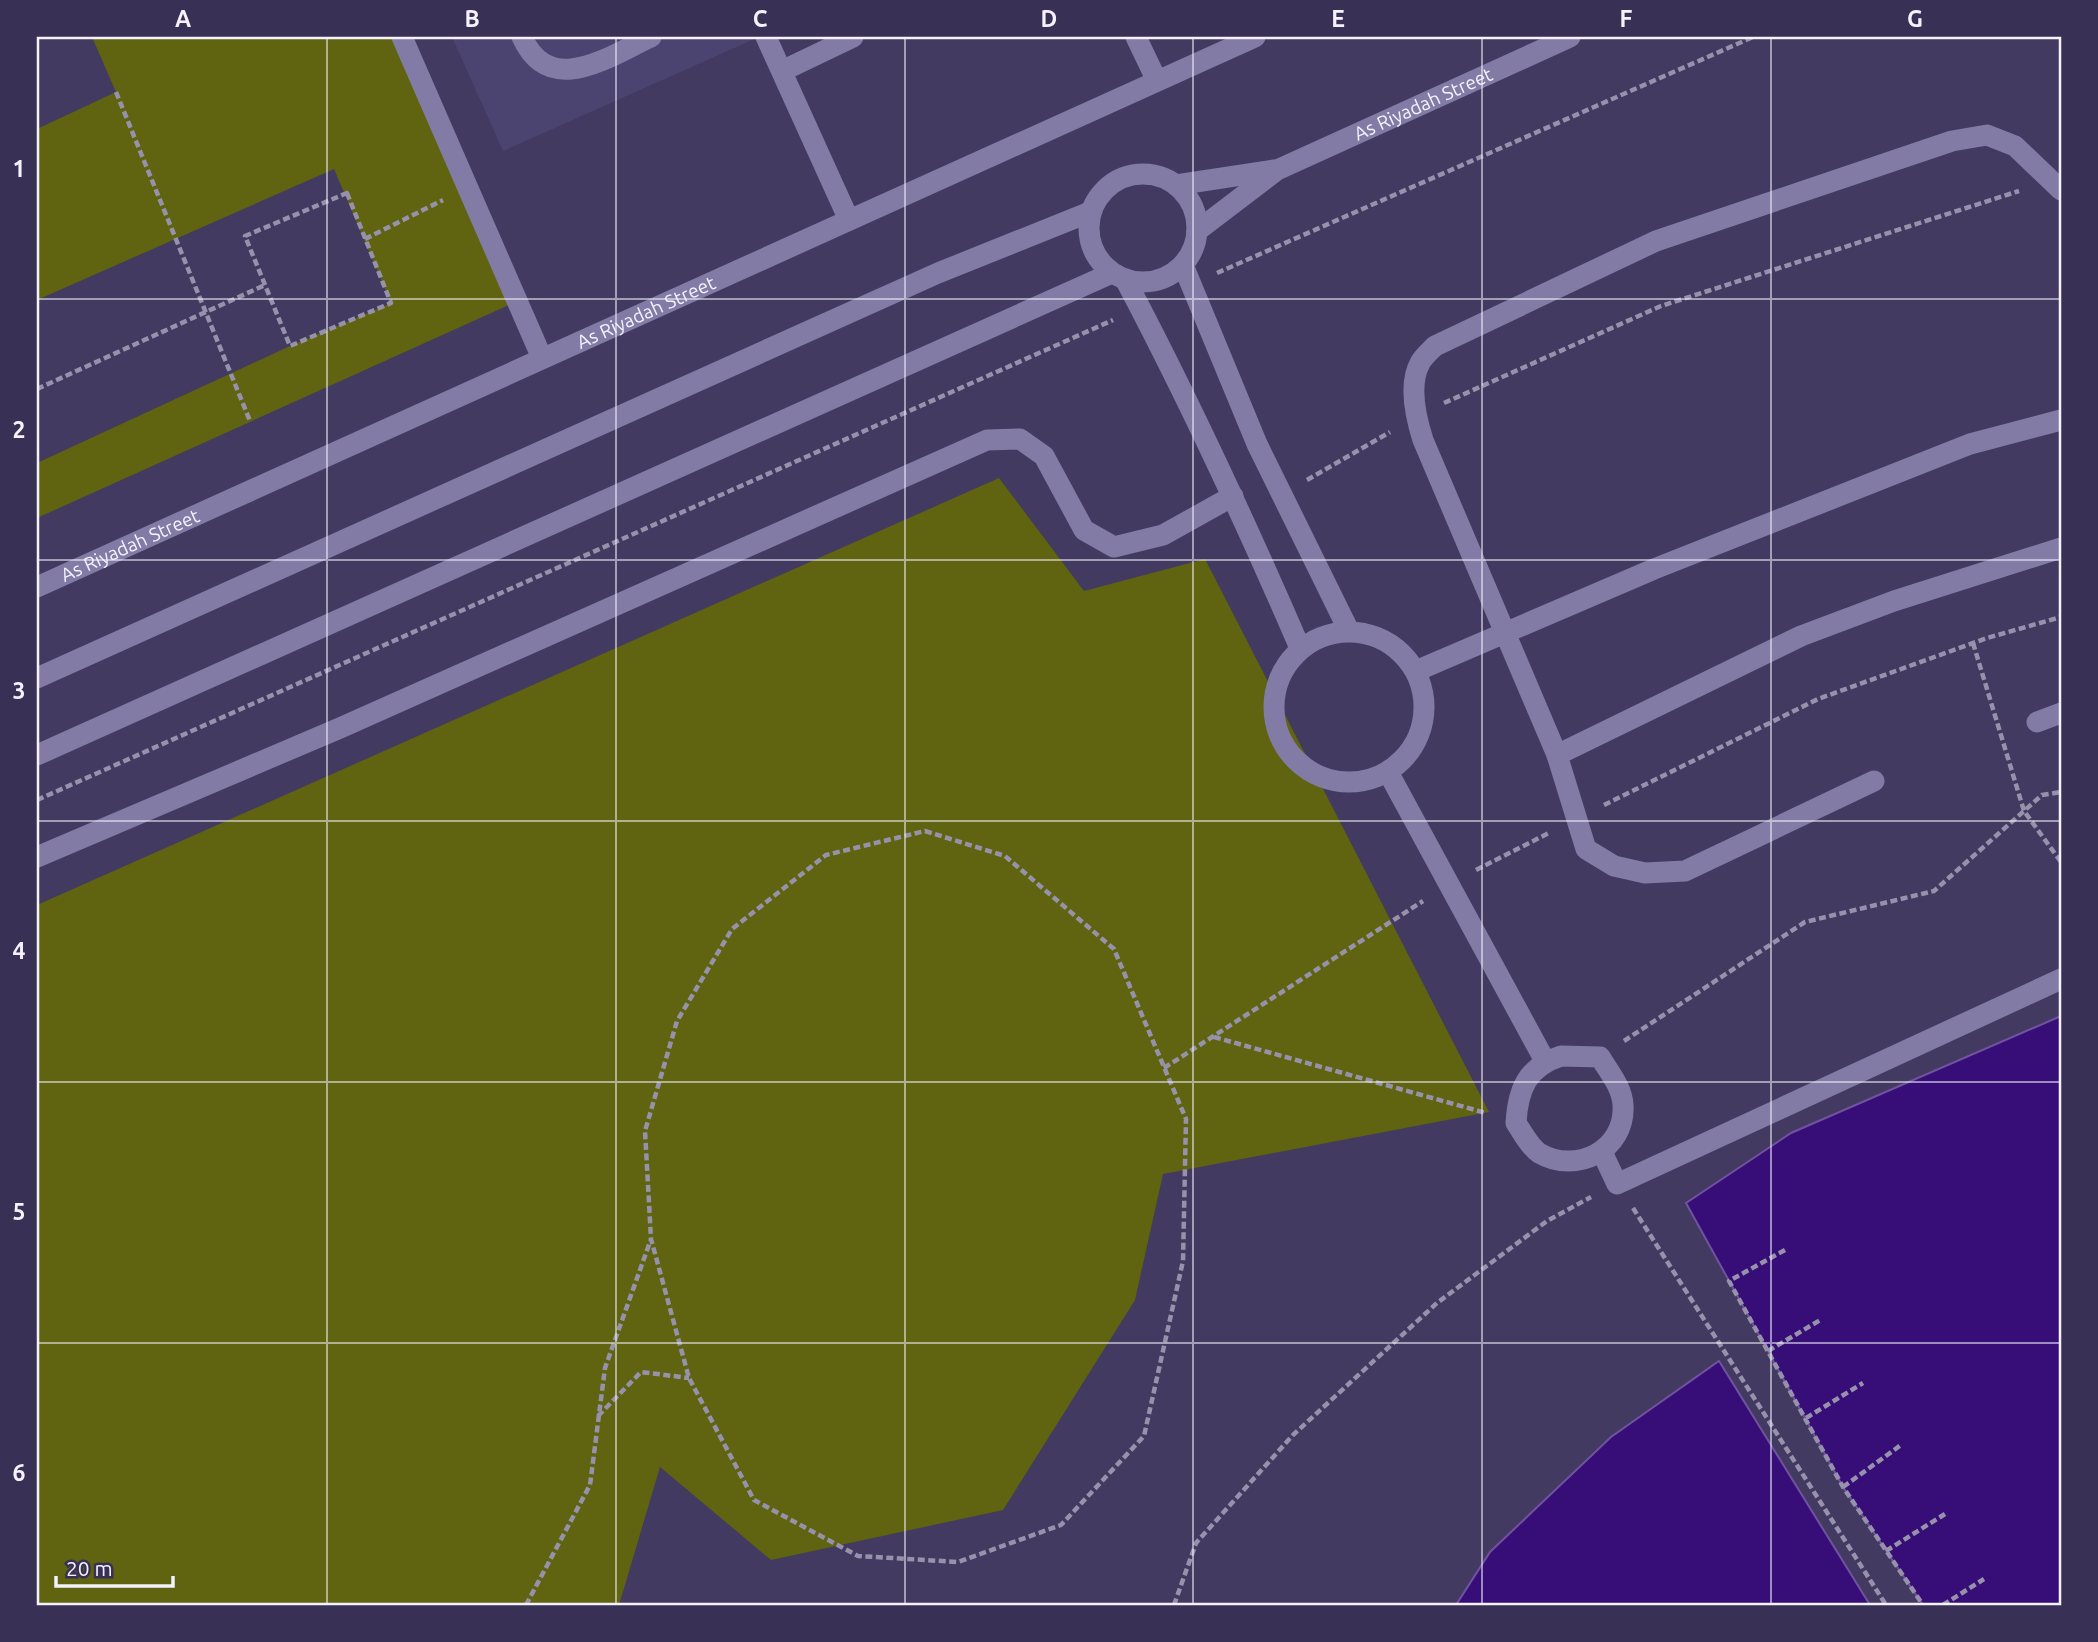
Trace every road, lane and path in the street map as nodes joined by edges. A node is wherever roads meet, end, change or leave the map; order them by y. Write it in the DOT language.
graph roads {
  1 [pos="402,37"];
  2 [pos="522,37"];
  3 [pos="652,37"];
  4 [pos="766,37"];
  5 [pos="853,37"];
  6 [pos="1136,37"];
  7 [pos="1255,37"];
  8 [pos="1570,37"];
  9 [pos="1753,37"];
  10 [pos="782,71"];
  11 [pos="1157,81"];
  12 [pos="116,92"];
  13 [pos="1276,170"];
  14 [pos="1176,185"];
  15 [pos="2056,185"];
  16 [pos="468,187"];
  17 [pos="1090,212"];
  18 [pos="849,220"];
  19 [pos="1197,231"];
  20 [pos="365,239"];
  21 [pos="1187,274"];
  22 [pos="1118,276"];
  23 [pos="265,285"];
  24 [pos="1140,308"];
  25 [pos="206,312"];
  26 [pos="542,358"];
  27 [pos="37,389"];
  28 [pos="1416,416"];
  29 [pos="2061,420"];
  30 [pos="250,421"];
  31 [pos="1281,495"];
  32 [pos="1233,496"];
  33 [pos="2061,548"];
  34 [pos="37,587"];
  35 [pos="1349,631"];
  36 [pos="1505,633"];
  37 [pos="1972,643"];
  38 [pos="1300,648"];
  39 [pos="1416,671"];
  40 [pos="37,678"];
  41 [pos="2061,713"];
  42 [pos="2036,722"];
  43 [pos="37,755"];
  44 [pos="1557,755"];
  45 [pos="1388,772"];
  46 [pos="1874,781"];
  47 [pos="2061,792"];
  48 [pos="37,800"];
  49 [pos="2024,811"];
  50 [pos="37,857"];
  51 [pos="2061,862"];
  52 [pos="2061,979"];
  53 [pos="1213,1037"];
  54 [pos="1600,1057"];
  55 [pos="1545,1061"];
  56 [pos="1516,1123"];
  57 [pos="1602,1152"];
  58 [pos="1617,1184"];
  59 [pos="651,1239"];
  60 [pos="1785,1250"];
  61 [pos="1822,1319"];
  62 [pos="1768,1351"];
  63 [pos="690,1378"];
  64 [pos="1863,1383"];
  65 [pos="598,1416"];
  66 [pos="1806,1419"];
  67 [pos="1901,1445"];
  68 [pos="1843,1487"];
  69 [pos="1945,1514"];
  70 [pos="1886,1551"];
  71 [pos="1984,1580"];
  72 [pos="526,1605"];
  73 [pos="1174,1605"];
  74 [pos="1886,1605"];
  75 [pos="1923,1605"];
  76 [pos="1943,1605"];
  1 -- 16 [label="street"];
  2 -- 3 [label="street"];
  4 -- 10 [label="street"];
  5 -- 10 [label="street"];
  6 -- 11 [label="street"];
  7 -- 11 [label="street, As Riyadah Street"];
  8 -- 13 [label="street, As Riyadah Street"];
  9 -- 21 [label="path"];
  10 -- 18 [label="street"];
  11 -- 18 [label="street, As Riyadah Street"];
  12 -- 25 [label="path"];
  13 -- 14 [label="street, As Riyadah Street"];
  13 -- 19 [label="street, As Riyadah Street"];
  14 -- 17 [label="street"];
  14 -- 19 [label="street"];
  15 -- 28 [label="path"];
  15 -- 28 [label="street"];
  16 -- 20 [label="path"];
  16 -- 26 [label="street"];
  17 -- 22 [label="street"];
  17 -- 40 [label="street"];
  18 -- 26 [label="street, As Riyadah Street"];
  19 -- 21 [label="street"];
  20 -- 23 [label="path"];
  20 -- 23 [label="path"];
  21 -- 22 [label="street"];
  21 -- 31 [label="street"];
  22 -- 24 [label="street"];
  22 -- 43 [label="street"];
  23 -- 25 [label="path"];
  24 -- 32 [label="street"];
  24 -- 48 [label="path"];
  25 -- 27 [label="path"];
  25 -- 30 [label="path"];
  26 -- 34 [label="street, As Riyadah Street"];
  28 -- 31 [label="path"];
  28 -- 36 [label="street"];
  29 -- 36 [label="street"];
  31 -- 35 [label="street"];
  32 -- 38 [label="street"];
  32 -- 50 [label="street"];
  33 -- 44 [label="street"];
  35 -- 38 [label="street"];
  35 -- 39 [label="street"];
  36 -- 39 [label="street"];
  36 -- 44 [label="street"];
  37 -- 49 [label="path"];
  38 -- 45 [label="street"];
  39 -- 45 [label="street"];
  41 -- 42 [label="street"];
  44 -- 46 [label="street"];
  45 -- 55 [label="street"];
  47 -- 49 [label="path"];
  49 -- 51 [label="path"];
  49 -- 54 [label="path"];
  52 -- 58 [label="street"];
  53 -- 56 [label="path"];
  54 -- 55 [label="street"];
  54 -- 57 [label="street"];
  55 -- 56 [label="street"];
  56 -- 57 [label="street"];
  57 -- 58 [label="street"];
  58 -- 73 [label="path"];
  58 -- 74 [label="path"];
  59 -- 63 [label="path"];
  59 -- 63 [label="path"];
  59 -- 65 [label="path"];
  60 -- 62 [label="path"];
  61 -- 62 [label="path"];
  62 -- 66 [label="path"];
  63 -- 65 [label="path"];
  64 -- 66 [label="path"];
  65 -- 72 [label="path"];
  66 -- 68 [label="path"];
  67 -- 68 [label="path"];
  68 -- 70 [label="path"];
  69 -- 70 [label="path"];
  70 -- 75 [label="path"];
  71 -- 76 [label="path"];
}
